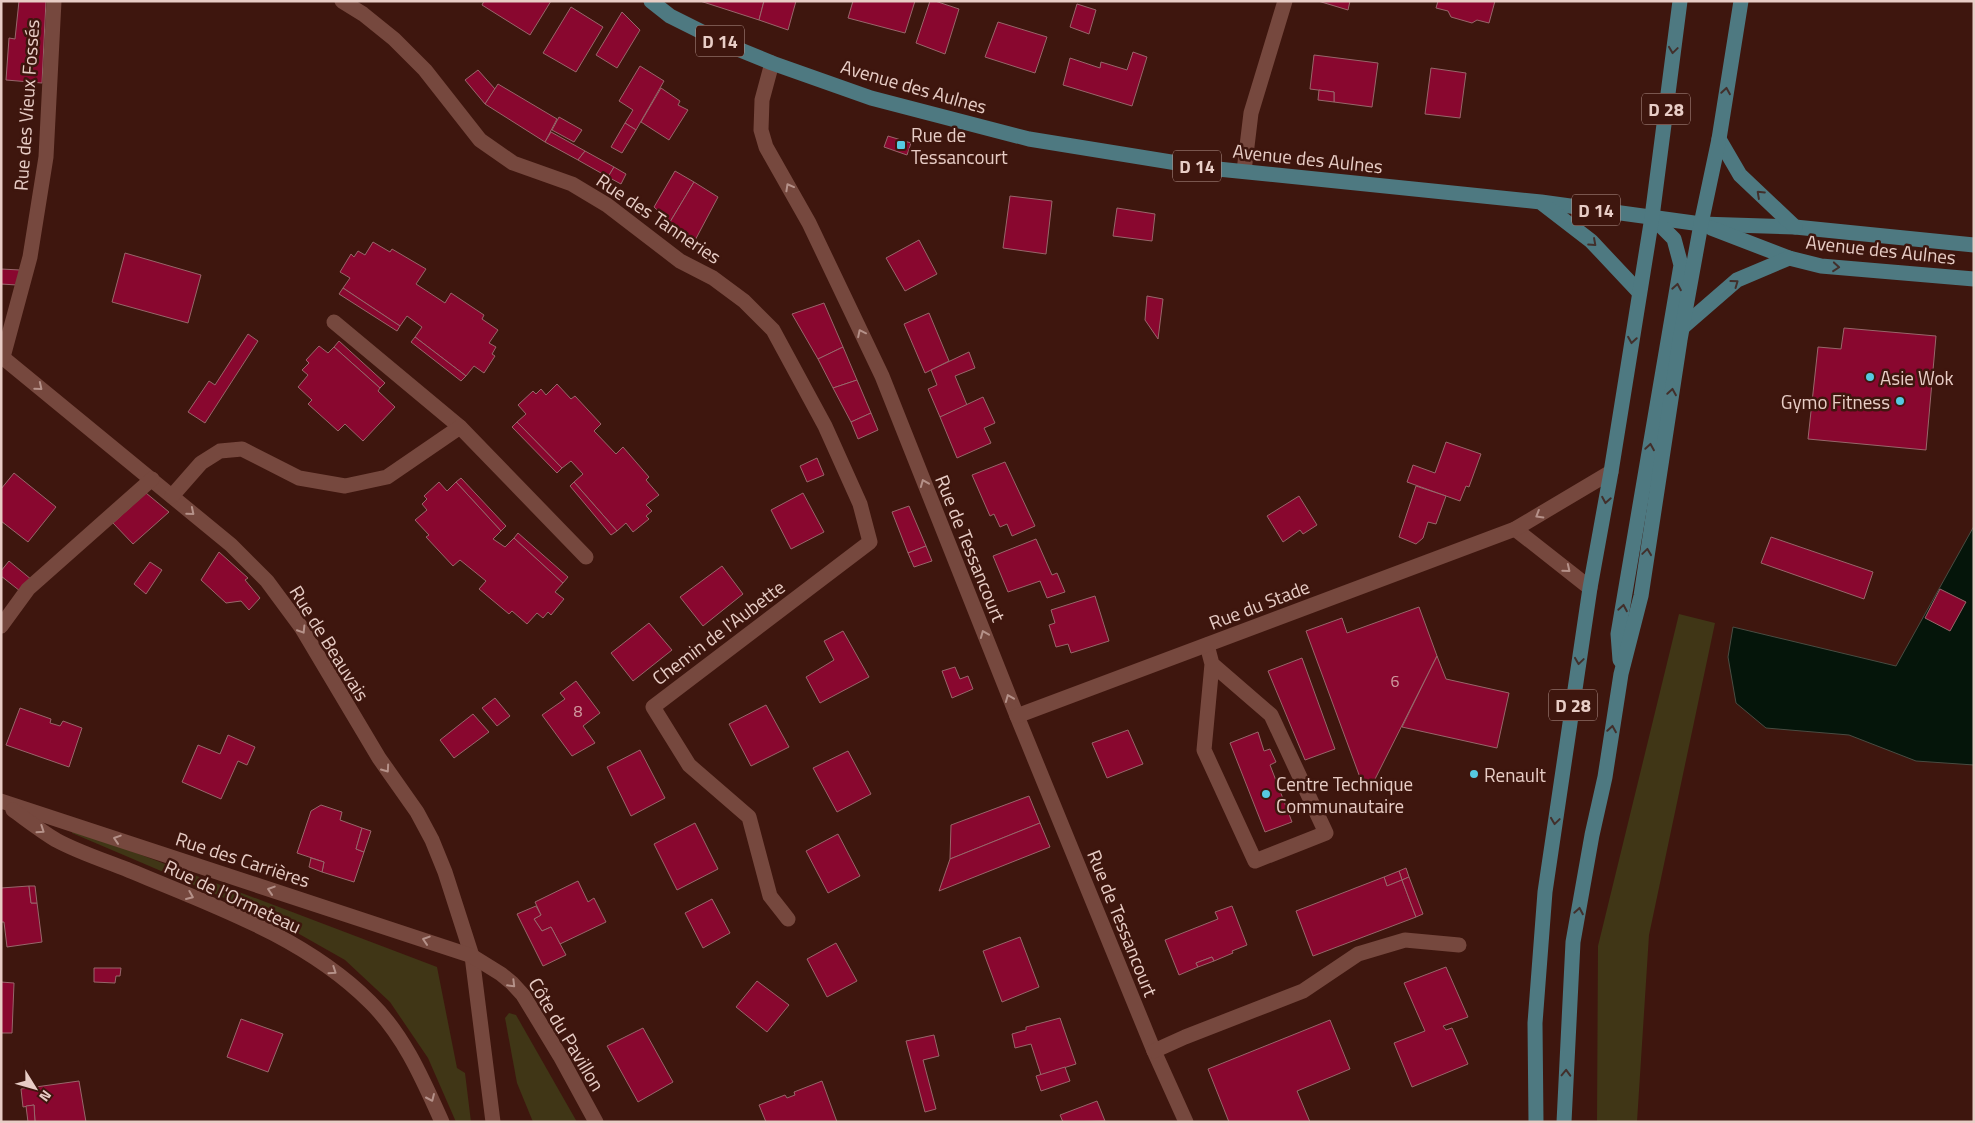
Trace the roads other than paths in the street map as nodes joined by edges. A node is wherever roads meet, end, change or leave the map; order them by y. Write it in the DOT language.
graph roads {
  1 [pos="54,1"];
  2 [pos="342,1"];
  3 [pos="651,1"];
  4 [pos="1285,1"];
  5 [pos="1680,1"];
  6 [pos="1741,1"];
  7 [pos="772,64"];
  8 [pos="1719,140"];
  9 [pos="1244,171"];
  10 [pos="1541,202"];
  11 [pos="1652,217"];
  12 [pos="1701,224"];
  13 [pos="1795,227"];
  14 [pos="1974,245"];
  15 [pos="1789,258"];
  16 [pos="1974,279"];
  17 [pos="1639,292"];
  18 [pos="334,322"];
  19 [pos="1684,326"];
  20 [pos="2,356"];
  21 [pos="460,427"];
  22 [pos="1611,472"];
  23 [pos="152,479"];
  24 [pos="172,496"];
  25 [pos="1516,530"];
  26 [pos="870,542"];
  27 [pos="586,557"];
  28 [pos="1590,588"];
  29 [pos="1,626"];
  30 [pos="1207,645"];
  31 [pos="1212,664"];
  32 [pos="1621,674"];
  33 [pos="1017,716"];
  34 [pos="1,802"];
  35 [pos="788,919"];
  36 [pos="1459,945"];
  37 [pos="472,956"];
  38 [pos="1154,1051"];
  39 [pos="442,1122"];
  40 [pos="493,1122"];
  41 [pos="596,1122"];
  42 [pos="1186,1122"];
  43 [pos="1536,1122"];
  44 [pos="1564,1122"];
  1 -- 20 [label="street, Rue des Vieux Fossés"];
  2 -- 26 [label="street, Rue des Tanneries"];
  3 -- 7 [label="main road, D 14"];
  4 -- 9 [label="street"];
  5 -- 11 [label="main road, D 28, one-way"];
  8 -- 6 [label="main road, D 28, one-way"];
  7 -- 9 [label="main road, Avenue des Aulnes / D 14"];
  33 -- 7 [label="street, Rue de Tessancourt, one-way"];
  8 -- 12 [label="main road, D 28"];
  13 -- 8 [label="main road, one-way"];
  9 -- 10 [label="main road, Avenue des Aulnes / D 14"];
  10 -- 11 [label="main road, Avenue des Aulnes / D 14"];
  10 -- 17 [label="main road, one-way"];
  11 -- 12 [label="main road, Avenue des Aulnes / D 14"];
  11 -- 17 [label="main road, D 28"];
  32 -- 11 [label="main road, one-way"];
  12 -- 13 [label="main road, Avenue des Aulnes / D 14"];
  12 -- 15 [label="main road, Avenue des Aulnes / D 14"];
  12 -- 19 [label="main road, D 28"];
  13 -- 14 [label="main road, Avenue des Aulnes / D 14"];
  15 -- 16 [label="main road, Avenue des Aulnes / D 14, one-way"];
  19 -- 15 [label="main road, one-way"];
  17 -- 22 [label="main road, D 28, one-way"];
  18 -- 21 [label="street"];
  32 -- 19 [label="main road, D 28, one-way"];
  20 -- 23 [label="street, Rue de Beauvais, one-way"];
  21 -- 24 [label="street"];
  21 -- 27 [label="street"];
  22 -- 25 [label="street, Rue du Stade, one-way"];
  22 -- 28 [label="main road, D 28, one-way"];
  23 -- 24 [label="street, Rue de Beauvais"];
  23 -- 29 [label="street"];
  24 -- 37 [label="street, Rue de Beauvais, one-way"];
  25 -- 28 [label="street, one-way"];
  25 -- 30 [label="street, Rue du Stade"];
  26 -- 35 [label="street, Chemin de l'Aubette"];
  28 -- 43 [label="main road, D 28, one-way"];
  30 -- 31 [label="street"];
  30 -- 33 [label="street, Rue du Stade"];
  31 -- 31 [label="street"];
  44 -- 32 [label="main road, D 28, one-way"];
  33 -- 38 [label="street, Rue de Tessancourt"];
  37 -- 34 [label="street, Rue des Carrières, one-way"];
  34 -- 39 [label="street, Rue de l'Ormeteau, one-way"];
  36 -- 38 [label="street"];
  37 -- 40 [label="street, Rue de Beauvais"];
  37 -- 41 [label="street, Côte du Pavillon, one-way"];
  38 -- 42 [label="street, Rue de Tessancourt"];
}
